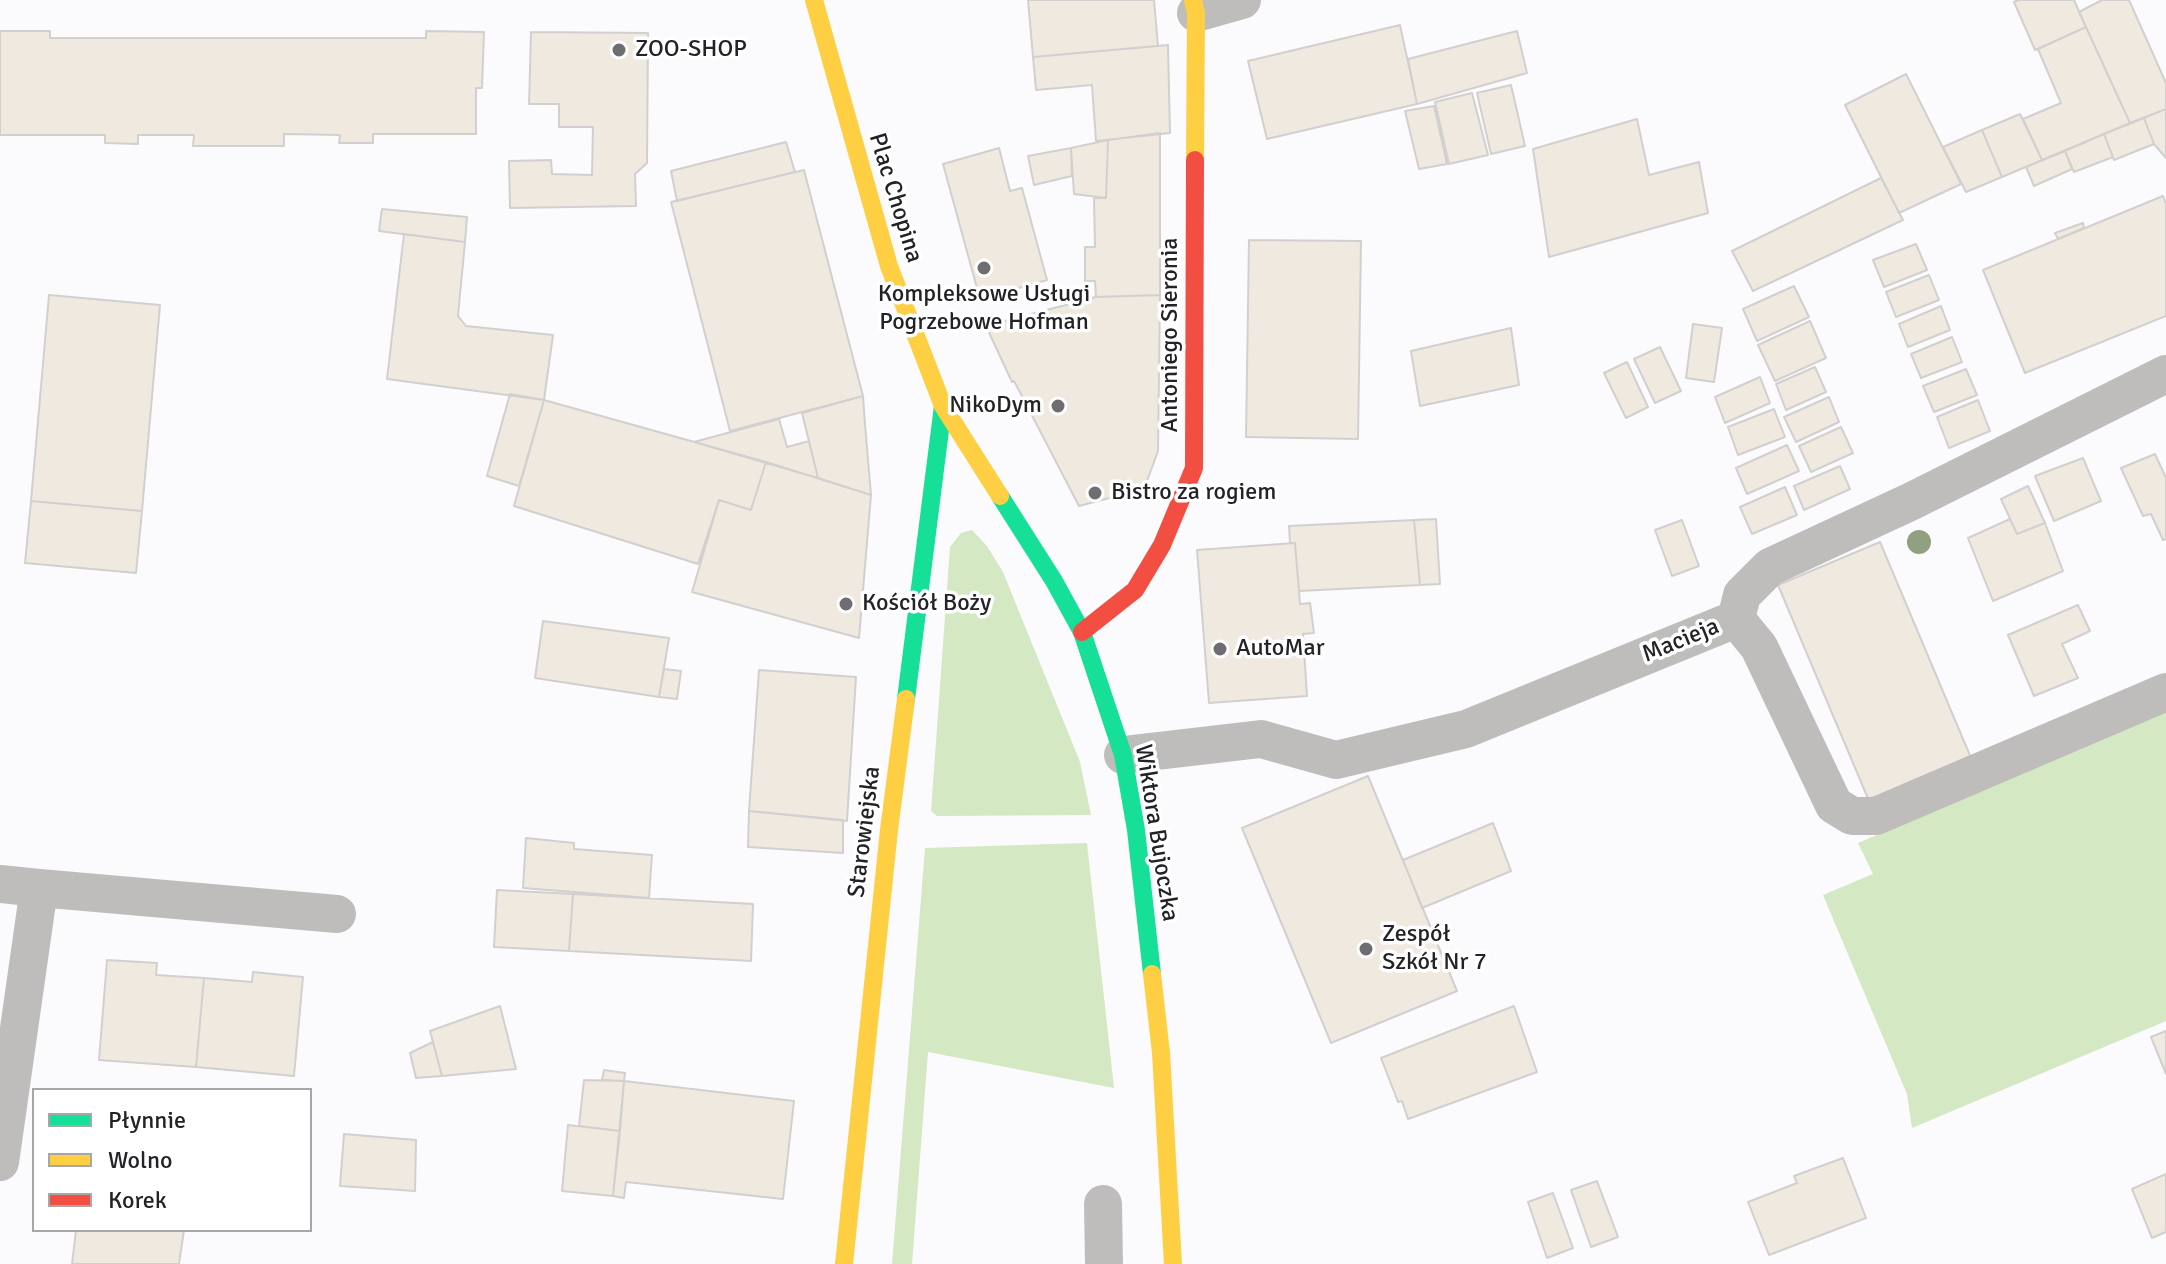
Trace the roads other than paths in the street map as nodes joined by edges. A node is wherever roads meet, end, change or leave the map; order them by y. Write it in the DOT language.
graph roads {
  1 [pos="814,0"];
  2 [pos="1242,0"];
  3 [pos="1195,7"];
  4 [pos="2166,374"];
  5 [pos="943,406"];
  6 [pos="1736,619"];
  7 [pos="1082,632"];
  8 [pos="2166,692"];
  9 [pos="1123,755"];
  10 [pos="0,884"];
  11 [pos="39,888"];
  12 [pos="337,914"];
  13 [pos="0,1162"];
  14 [pos="1103,1204"];
  15 [pos="844,1264"];
  16 [pos="1104,1264"];
  17 [pos="1173,1264"];
  1 -- 5 [label="street, Plac Chopina"];
  2 -- 3 [label="lane"];
  3 -- 7 [label="street, Antoniego Sieronia"];
  4 -- 6 [label="lane"];
  5 -- 7 [label="street, Wiktora Bujoczka"];
  5 -- 15 [label="street, Starowiejska"];
  6 -- 8 [label="lane, Macieja"];
  6 -- 9 [label="lane, Macieja"];
  7 -- 9 [label="street, Wiktora Bujoczka"];
  9 -- 17 [label="street, Wiktora Bujoczka"];
  10 -- 11 [label="lane"];
  11 -- 12 [label="lane"];
  11 -- 13 [label="lane"];
  14 -- 16 [label="lane"];
}
